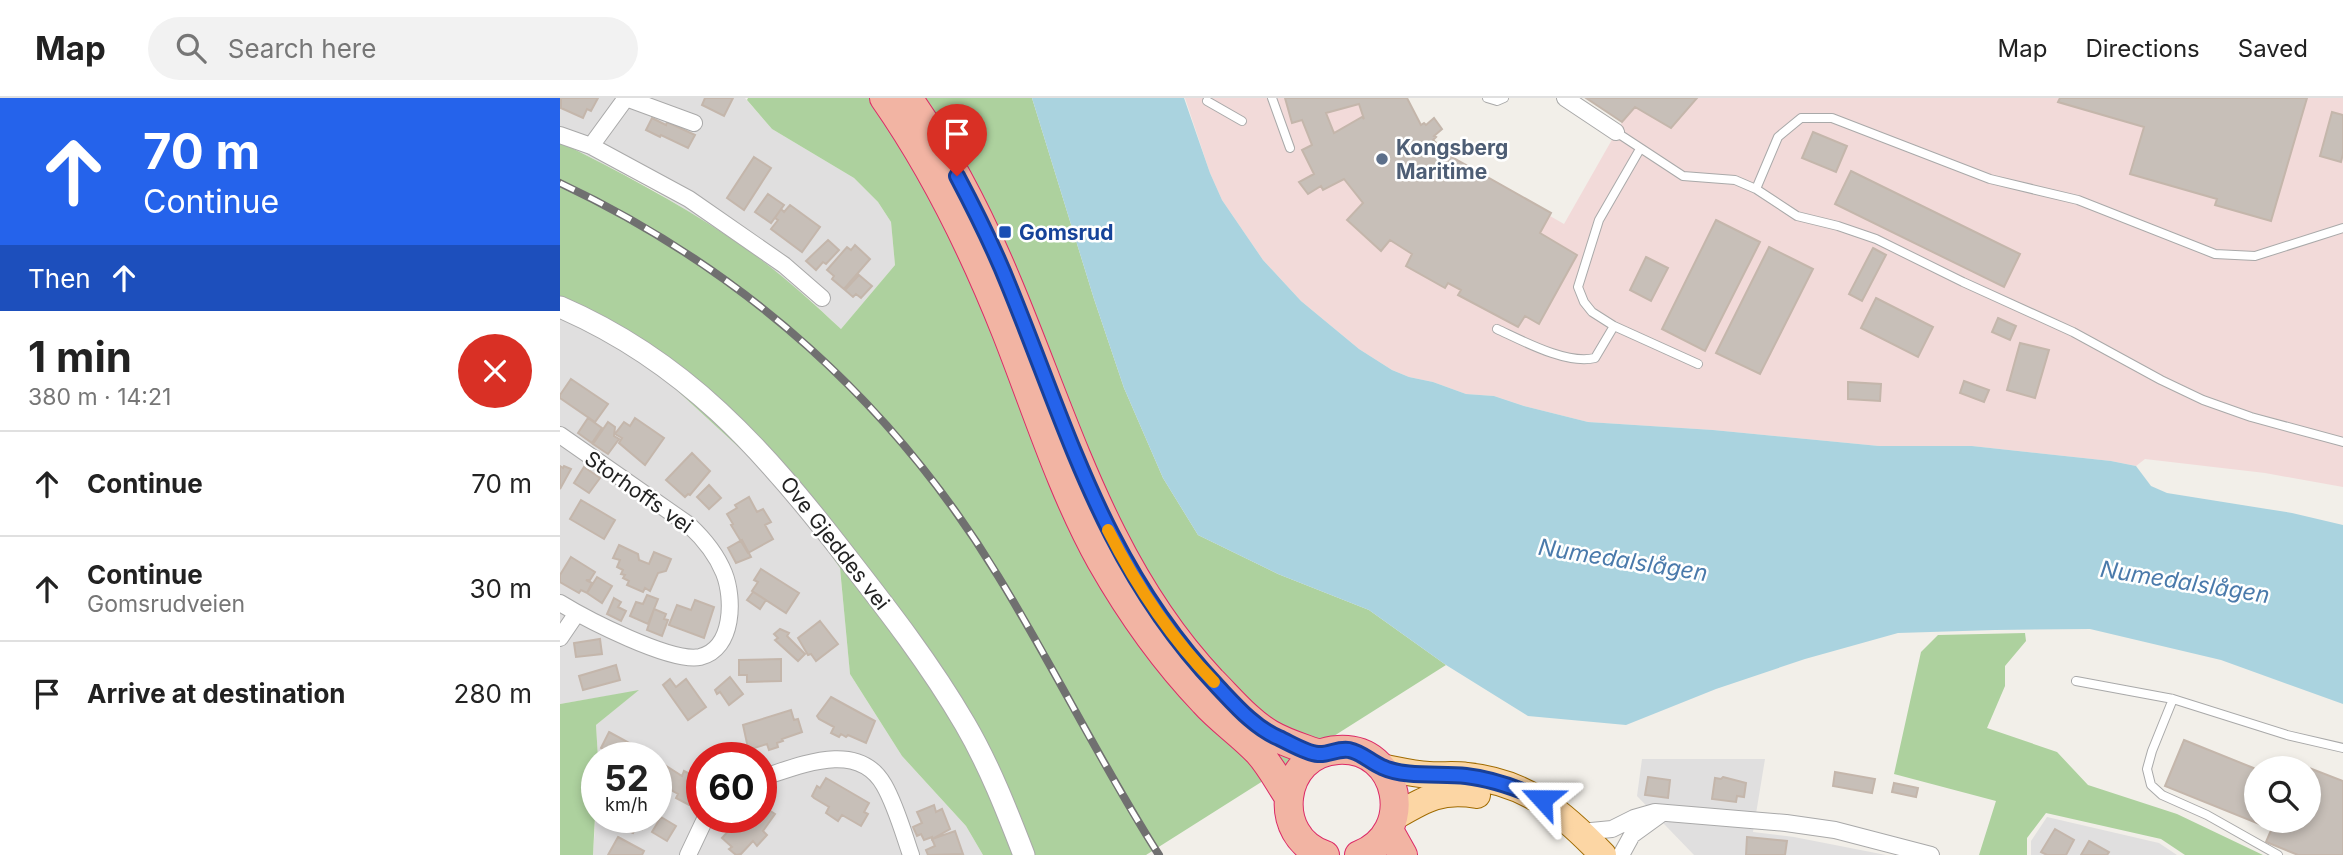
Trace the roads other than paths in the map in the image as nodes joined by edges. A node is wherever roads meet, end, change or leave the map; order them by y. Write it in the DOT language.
graph roads {
  1 [pos="626,98"];
  2 [pos="884,98"];
  3 [pos="908,98"];
  4 [pos="1272,98"];
  5 [pos="1487,98"];
  6 [pos="1504,98"];
  7 [pos="1565,98"];
  8 [pos="1207,101"];
  9 [pos="1242,121"];
  10 [pos="694,123"];
  11 [pos="1616,132"];
  12 [pos="560,135"];
  13 [pos="591,146"];
  14 [pos="1290,148"];
  15 [pos="1640,149"];
  16 [pos="1756,189"];
  17 [pos="2343,228"];
  18 [pos="822,298"];
  19 [pos="560,307"];
  20 [pos="1614,326"];
  21 [pos="1497,329"];
  22 [pos="1698,364"];
  23 [pos="560,435"];
  24 [pos="2343,442"];
  25 [pos="560,603"];
  26 [pos="577,614"];
  27 [pos="560,638"];
  28 [pos="2076,681"];
  29 [pos="2173,699"];
  30 [pos="2343,748"];
  31 [pos="1319,754"];
  32 [pos="1381,767"];
  33 [pos="777,773"];
  34 [pos="1288,796"];
  35 [pos="1661,814"];
  36 [pos="1391,824"];
  37 [pos="698,833"];
  38 [pos="1580,843"];
  39 [pos="688,855"];
  40 [pos="911,855"];
  41 [pos="1024,855"];
  42 [pos="1325,855"];
  43 [pos="1359,855"];
  44 [pos="1403,855"];
  45 [pos="1603,855"];
  46 [pos="1621,855"];
  47 [pos="1931,855"];
  48 [pos="2278,855"];
  1 -- 10 [label="street"];
  1 -- 13 [label="street"];
  2 -- 34 [label="highway"];
  3 -- 31 [label="highway"];
  4 -- 14 [label="lane"];
  5 -- 6 [label="lane"];
  7 -- 11 [label="street"];
  8 -- 9 [label="lane"];
  11 -- 15 [label="lane"];
  12 -- 13 [label="street"];
  13 -- 18 [label="street"];
  15 -- 16 [label="lane"];
  15 -- 20 [label="lane"];
  16 -- 17 [label="lane"];
  16 -- 24 [label="lane"];
  19 -- 41 [label="street, Ove Gjeddes vei"];
  20 -- 21 [label="lane"];
  20 -- 22 [label="lane"];
  23 -- 26 [label="street, Storhoffs vei"];
  25 -- 26 [label="street, Storhoffs vei"];
  26 -- 27 [label="street"];
  28 -- 29 [label="lane"];
  29 -- 30 [label="lane"];
  29 -- 48 [label="lane"];
  31 -- 32 [label="highway"];
  31 -- 34 [label="highway"];
  32 -- 36 [label="highway"];
  32 -- 38 [label="main road"];
  33 -- 40 [label="street"];
  34 -- 42 [label="highway"];
  35 -- 38 [label="street"];
  35 -- 46 [label="street"];
  35 -- 47 [label="street"];
  36 -- 38 [label="main road"];
  36 -- 43 [label="highway"];
  36 -- 44 [label="highway"];
  37 -- 39 [label="street"];
  38 -- 45 [label="main road"];
}
